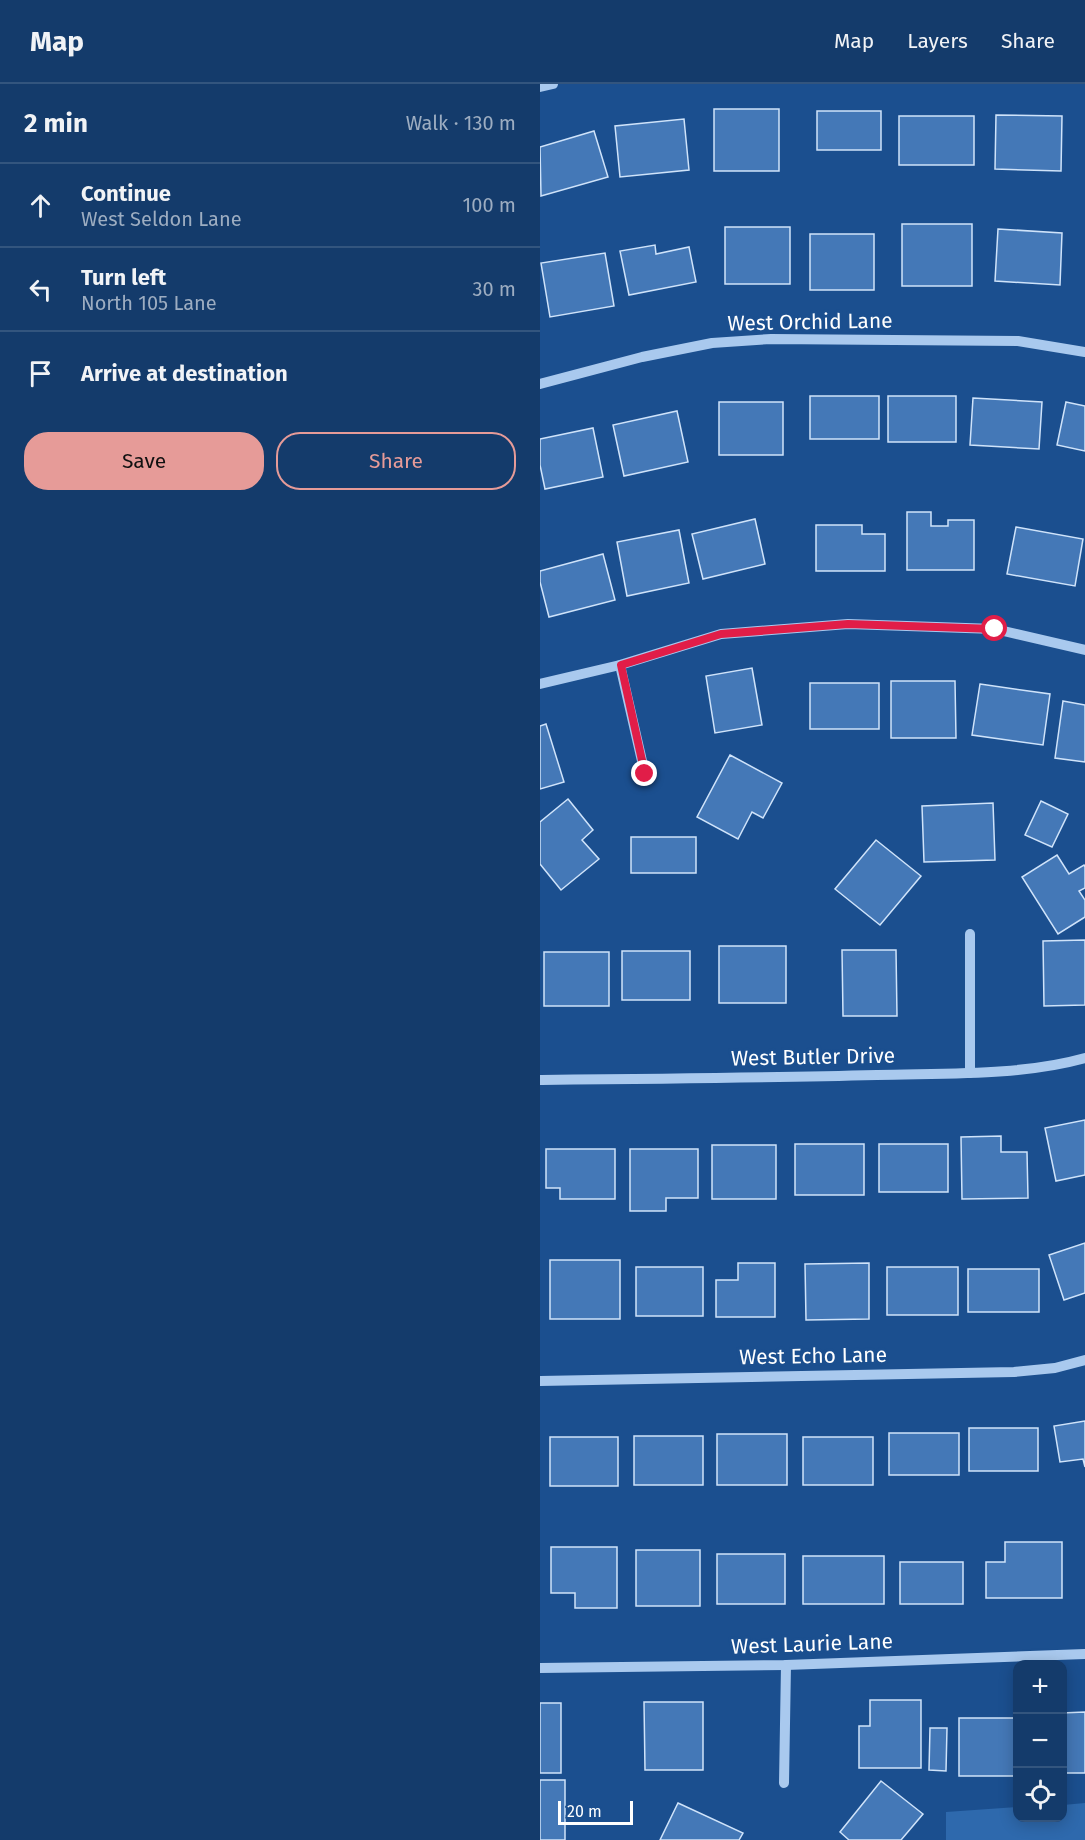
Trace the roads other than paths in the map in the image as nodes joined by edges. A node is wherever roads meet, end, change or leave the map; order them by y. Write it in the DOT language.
graph roads {
  1 [pos="553,84"];
  2 [pos="540,87"];
  3 [pos="1085,352"];
  4 [pos="540,384"];
  5 [pos="1085,650"];
  6 [pos="621,665"];
  7 [pos="540,684"];
  8 [pos="645,774"];
  9 [pos="970,934"];
  10 [pos="1085,1058"];
  11 [pos="970,1073"];
  12 [pos="540,1080"];
  13 [pos="1085,1360"];
  14 [pos="540,1381"];
  15 [pos="1085,1654"];
  16 [pos="786,1665"];
  17 [pos="540,1668"];
  18 [pos="784,1784"];
  1 -- 2 [label="street"];
  3 -- 4 [label="street, West Orchid Lane"];
  5 -- 6 [label="street"];
  6 -- 7 [label="street"];
  6 -- 8 [label="street"];
  9 -- 11 [label="street"];
  10 -- 11 [label="street, West Butler Drive"];
  11 -- 12 [label="street, West Butler Drive"];
  13 -- 14 [label="street, West Echo Lane"];
  15 -- 16 [label="street, West Laurie Lane"];
  16 -- 17 [label="street, West Laurie Lane"];
  16 -- 18 [label="street"];
}
